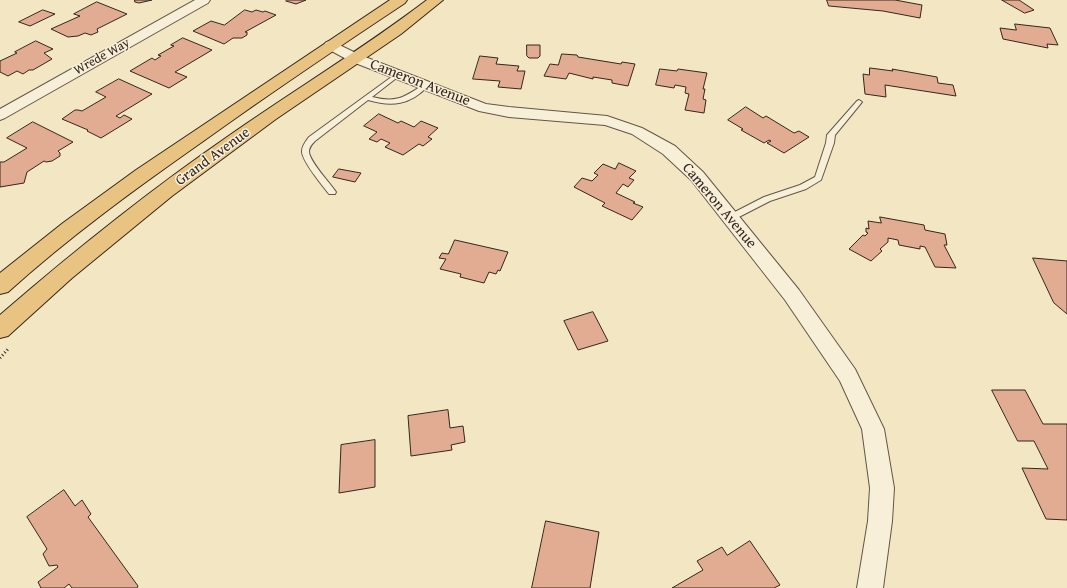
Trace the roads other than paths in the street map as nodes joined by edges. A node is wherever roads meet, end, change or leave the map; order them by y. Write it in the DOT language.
graph roads {
  1 [pos="204,0"];
  2 [pos="400,0"];
  3 [pos="436,0"];
  4 [pos="331,45"];
  5 [pos="355,58"];
  6 [pos="397,75"];
  7 [pos="425,86"];
  8 [pos="366,98"];
  9 [pos="859,102"];
  10 [pos="1,113"];
  11 [pos="332,192"];
  12 [pos="730,218"];
  13 [pos="0,286"];
  14 [pos="0,329"];
  15 [pos="870,588"];
  1 -- 10 [label="street, Wrede Way"];
  2 -- 4 [label="main road, Grand Avenue"];
  3 -- 5 [label="main road, Grand Avenue"];
  4 -- 5 [label="street, Cameron Avenue"];
  4 -- 13 [label="main road, Grand Avenue"];
  5 -- 6 [label="street, Cameron Avenue"];
  5 -- 14 [label="main road, Grand Avenue"];
  6 -- 7 [label="street, Cameron Avenue"];
  6 -- 8 [label="lane"];
  7 -- 8 [label="lane"];
  7 -- 12 [label="street, Cameron Avenue"];
  8 -- 11 [label="lane"];
  9 -- 12 [label="lane"];
  12 -- 15 [label="street, Cameron Avenue"];
}
